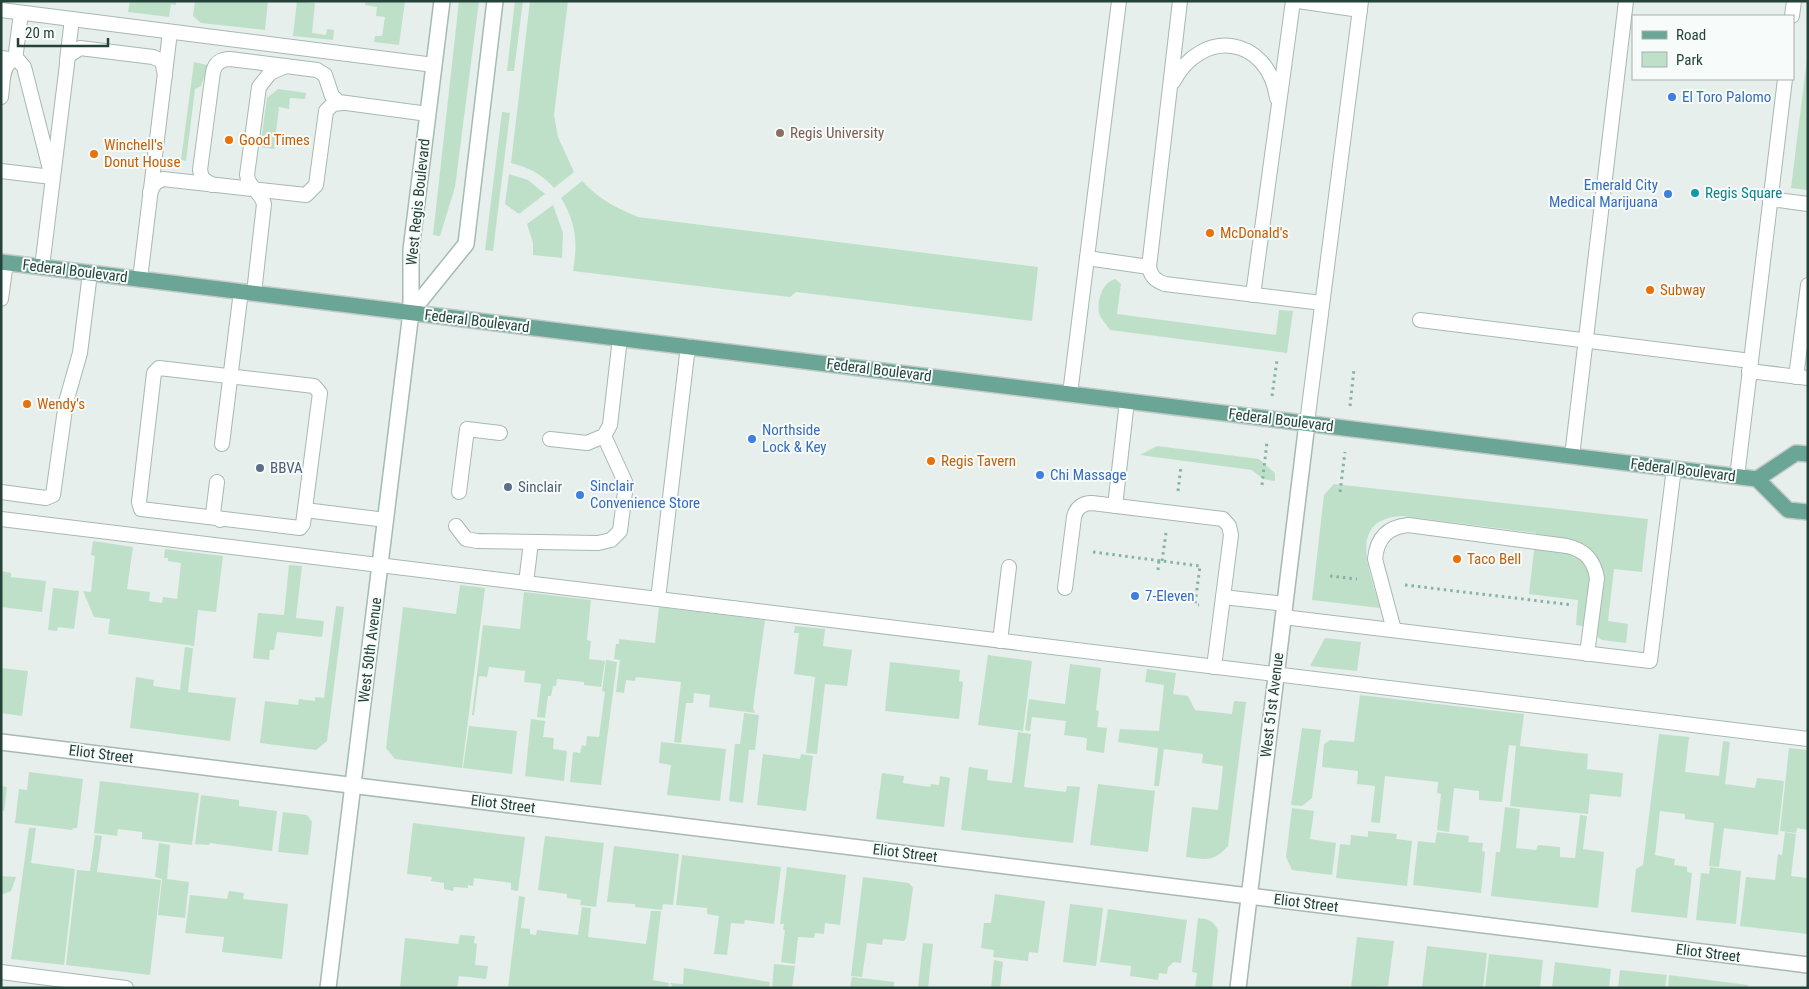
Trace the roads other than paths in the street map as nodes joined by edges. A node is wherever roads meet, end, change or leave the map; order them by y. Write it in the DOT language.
graph roads {
  1 [pos="442,1"];
  2 [pos="495,1"];
  3 [pos="1119,1"];
  4 [pos="1180,1"];
  5 [pos="1293,1"];
  6 [pos="1298,1"];
  7 [pos="1626,1"];
  8 [pos="1794,1"];
  9 [pos="1361,5"];
  10 [pos="1,10"];
  11 [pos="21,13"];
  12 [pos="1792,15"];
  13 [pos="72,19"];
  14 [pos="170,32"];
  15 [pos="1,58"];
  16 [pos="16,60"];
  17 [pos="67,61"];
  18 [pos="434,65"];
  19 [pos="286,66"];
  20 [pos="165,75"];
  21 [pos="1785,80"];
  22 [pos="329,86"];
  23 [pos="1169,96"];
  24 [pos="1,97"];
  25 [pos="344,103"];
  26 [pos="1278,109"];
  27 [pos="428,114"];
  28 [pos="325,116"];
  29 [pos="154,162"];
  30 [pos="200,170"];
  31 [pos="1,171"];
  32 [pos="247,175"];
  33 [pos="52,177"];
  34 [pos="168,179"];
  35 [pos="184,181"];
  36 [pos="212,184"];
  37 [pos="232,187"];
  38 [pos="255,190"];
  39 [pos="150,192"];
  40 [pos="282,194"];
  41 [pos="1770,199"];
  42 [pos="1808,204"];
  43 [pos="264,207"];
  44 [pos="1087,258"];
  45 [pos="4,262"];
  46 [pos="42,267"];
  47 [pos="1149,267"];
  48 [pos="90,273"];
  49 [pos="140,279"];
  50 [pos="1808,285"];
  51 [pos="247,292"];
  52 [pos="1253,295"];
  53 [pos="1,299"];
  54 [pos="1322,303"];
  55 [pos="412,312"];
  56 [pos="1420,320"];
  57 [pos="620,338"];
  58 [pos="1586,340"];
  59 [pos="688,346"];
  60 [pos="1750,366"];
  61 [pos="230,376"];
  62 [pos="1802,378"];
  63 [pos="1070,394"];
  64 [pos="1127,401"];
  65 [pos="1307,423"];
  66 [pos="500,433"];
  67 [pos="604,436"];
  68 [pos="550,439"];
  69 [pos="222,444"];
  70 [pos="1808,454"];
  71 [pos="1572,456"];
  72 [pos="1674,468"];
  73 [pos="1736,477"];
  74 [pos="1757,479"];
  75 [pos="217,482"];
  76 [pos="1,492"];
  77 [pos="459,492"];
  78 [pos="1115,506"];
  79 [pos="305,510"];
  80 [pos="1808,512"];
  81 [pos="1,519"];
  82 [pos="220,520"];
  83 [pos="386,520"];
  84 [pos="456,526"];
  85 [pos="531,542"];
  86 [pos="380,565"];
  87 [pos="1009,567"];
  88 [pos="526,583"];
  89 [pos="1065,588"];
  90 [pos="1223,597"];
  91 [pos="658,599"];
  92 [pos="1284,611"];
  93 [pos="1394,630"];
  94 [pos="1000,641"];
  95 [pos="1587,654"];
  96 [pos="1214,666"];
  97 [pos="1276,674"];
  98 [pos="1808,739"];
  99 [pos="1,742"];
  100 [pos="353,785"];
  101 [pos="1249,896"];
  102 [pos="1808,965"];
  103 [pos="1,972"];
  104 [pos="126,988"];
  105 [pos="328,988"];
  106 [pos="1238,988"];
  1 -- 18 [label="street, West Regis Boulevard"];
  2 -- 55 [label="street, West Regis Boulevard"];
  3 -- 44 [label="lane"];
  4 -- 23 [label="lane"];
  5 -- 26 [label="lane"];
  6 -- 9 [label="lane"];
  7 -- 58 [label="lane"];
  8 -- 12 [label="lane"];
  9 -- 54 [label="lane"];
  10 -- 11 [label="lane"];
  11 -- 13 [label="lane"];
  11 -- 16 [label="lane"];
  13 -- 14 [label="lane"];
  13 -- 17 [label="lane"];
  14 -- 18 [label="lane"];
  14 -- 20 [label="lane"];
  15 -- 16 [label="lane"];
  16 -- 24 [label="lane"];
  16 -- 33 [label="lane"];
  17 -- 20 [label="lane"];
  17 -- 33 [label="lane"];
  18 -- 27 [label="street, West Regis Boulevard"];
  19 -- 22 [label="lane"];
  19 -- 30 [label="lane"];
  19 -- 32 [label="lane"];
  20 -- 29 [label="lane"];
  21 -- 41 [label="lane"];
  22 -- 25 [label="lane"];
  22 -- 28 [label="lane"];
  23 -- 26 [label="lane"];
  23 -- 47 [label="lane"];
  25 -- 27 [label="lane"];
  25 -- 28 [label="lane"];
  26 -- 52 [label="lane"];
  27 -- 55 [label="street, West Regis Boulevard"];
  28 -- 40 [label="lane"];
  29 -- 34 [label="lane"];
  29 -- 39 [label="lane"];
  30 -- 35 [label="lane"];
  30 -- 36 [label="lane"];
  31 -- 33 [label="lane"];
  32 -- 37 [label="lane"];
  32 -- 38 [label="lane"];
  33 -- 46 [label="lane"];
  34 -- 35 [label="lane"];
  34 -- 39 [label="lane"];
  35 -- 36 [label="lane"];
  36 -- 37 [label="lane"];
  37 -- 38 [label="lane"];
  38 -- 40 [label="lane"];
  38 -- 43 [label="lane"];
  39 -- 49 [label="lane"];
  40 -- 43 [label="lane"];
  41 -- 42 [label="lane"];
  41 -- 60 [label="lane"];
  43 -- 51 [label="lane"];
  44 -- 47 [label="lane"];
  44 -- 63 [label="lane"];
  45 -- 46 [label="main road, Federal Boulevard"];
  45 -- 53 [label="lane"];
  46 -- 48 [label="main road, Federal Boulevard"];
  47 -- 52 [label="lane"];
  48 -- 49 [label="main road, Federal Boulevard"];
  48 -- 76 [label="lane"];
  49 -- 51 [label="main road, Federal Boulevard"];
  50 -- 62 [label="lane"];
  51 -- 55 [label="main road, Federal Boulevard"];
  51 -- 61 [label="lane"];
  52 -- 54 [label="lane"];
  54 -- 65 [label="lane"];
  55 -- 57 [label="main road, Federal Boulevard"];
  55 -- 83 [label="street, West 50th Avenue"];
  56 -- 58 [label="lane"];
  57 -- 59 [label="main road, Federal Boulevard"];
  57 -- 67 [label="lane"];
  58 -- 60 [label="lane"];
  58 -- 71 [label="lane"];
  59 -- 63 [label="main road, Federal Boulevard"];
  59 -- 91 [label="lane"];
  60 -- 62 [label="lane"];
  60 -- 73 [label="lane"];
  61 -- 69 [label="lane"];
  61 -- 79 [label="lane"];
  61 -- 82 [label="lane"];
  63 -- 64 [label="main road, Federal Boulevard"];
  64 -- 65 [label="main road, Federal Boulevard"];
  64 -- 78 [label="lane"];
  65 -- 71 [label="main road, Federal Boulevard"];
  65 -- 92 [label="street, West 51st Avenue"];
  66 -- 77 [label="lane"];
  67 -- 68 [label="lane"];
  67 -- 85 [label="lane"];
  70 -- 74 [label="main road, Federal Boulevard"];
  71 -- 72 [label="main road, Federal Boulevard"];
  72 -- 73 [label="main road, Federal Boulevard"];
  72 -- 95 [label="lane"];
  73 -- 74 [label="main road, Federal Boulevard"];
  74 -- 80 [label="main road, Federal Boulevard"];
  75 -- 82 [label="lane"];
  78 -- 89 [label="lane"];
  78 -- 90 [label="lane"];
  79 -- 82 [label="lane"];
  79 -- 83 [label="lane"];
  81 -- 86 [label="lane"];
  83 -- 86 [label="street, West 50th Avenue"];
  84 -- 85 [label="lane"];
  85 -- 88 [label="lane"];
  86 -- 88 [label="lane"];
  86 -- 100 [label="street, West 50th Avenue"];
  87 -- 94 [label="lane"];
  88 -- 91 [label="lane"];
  90 -- 92 [label="lane"];
  90 -- 96 [label="lane"];
  91 -- 94 [label="lane"];
  92 -- 93 [label="lane"];
  92 -- 97 [label="street, West 51st Avenue"];
  93 -- 95 [label="lane"];
  93 -- 95 [label="lane"];
  94 -- 96 [label="lane"];
  96 -- 97 [label="lane"];
  97 -- 98 [label="lane"];
  97 -- 101 [label="street, West 51st Avenue"];
  99 -- 100 [label="street, Eliot Street"];
  100 -- 101 [label="street, Eliot Street"];
  100 -- 105 [label="street, West 50th Avenue"];
  101 -- 102 [label="street, Eliot Street"];
  101 -- 106 [label="street, West 51st Avenue"];
  103 -- 104 [label="lane"];
}
